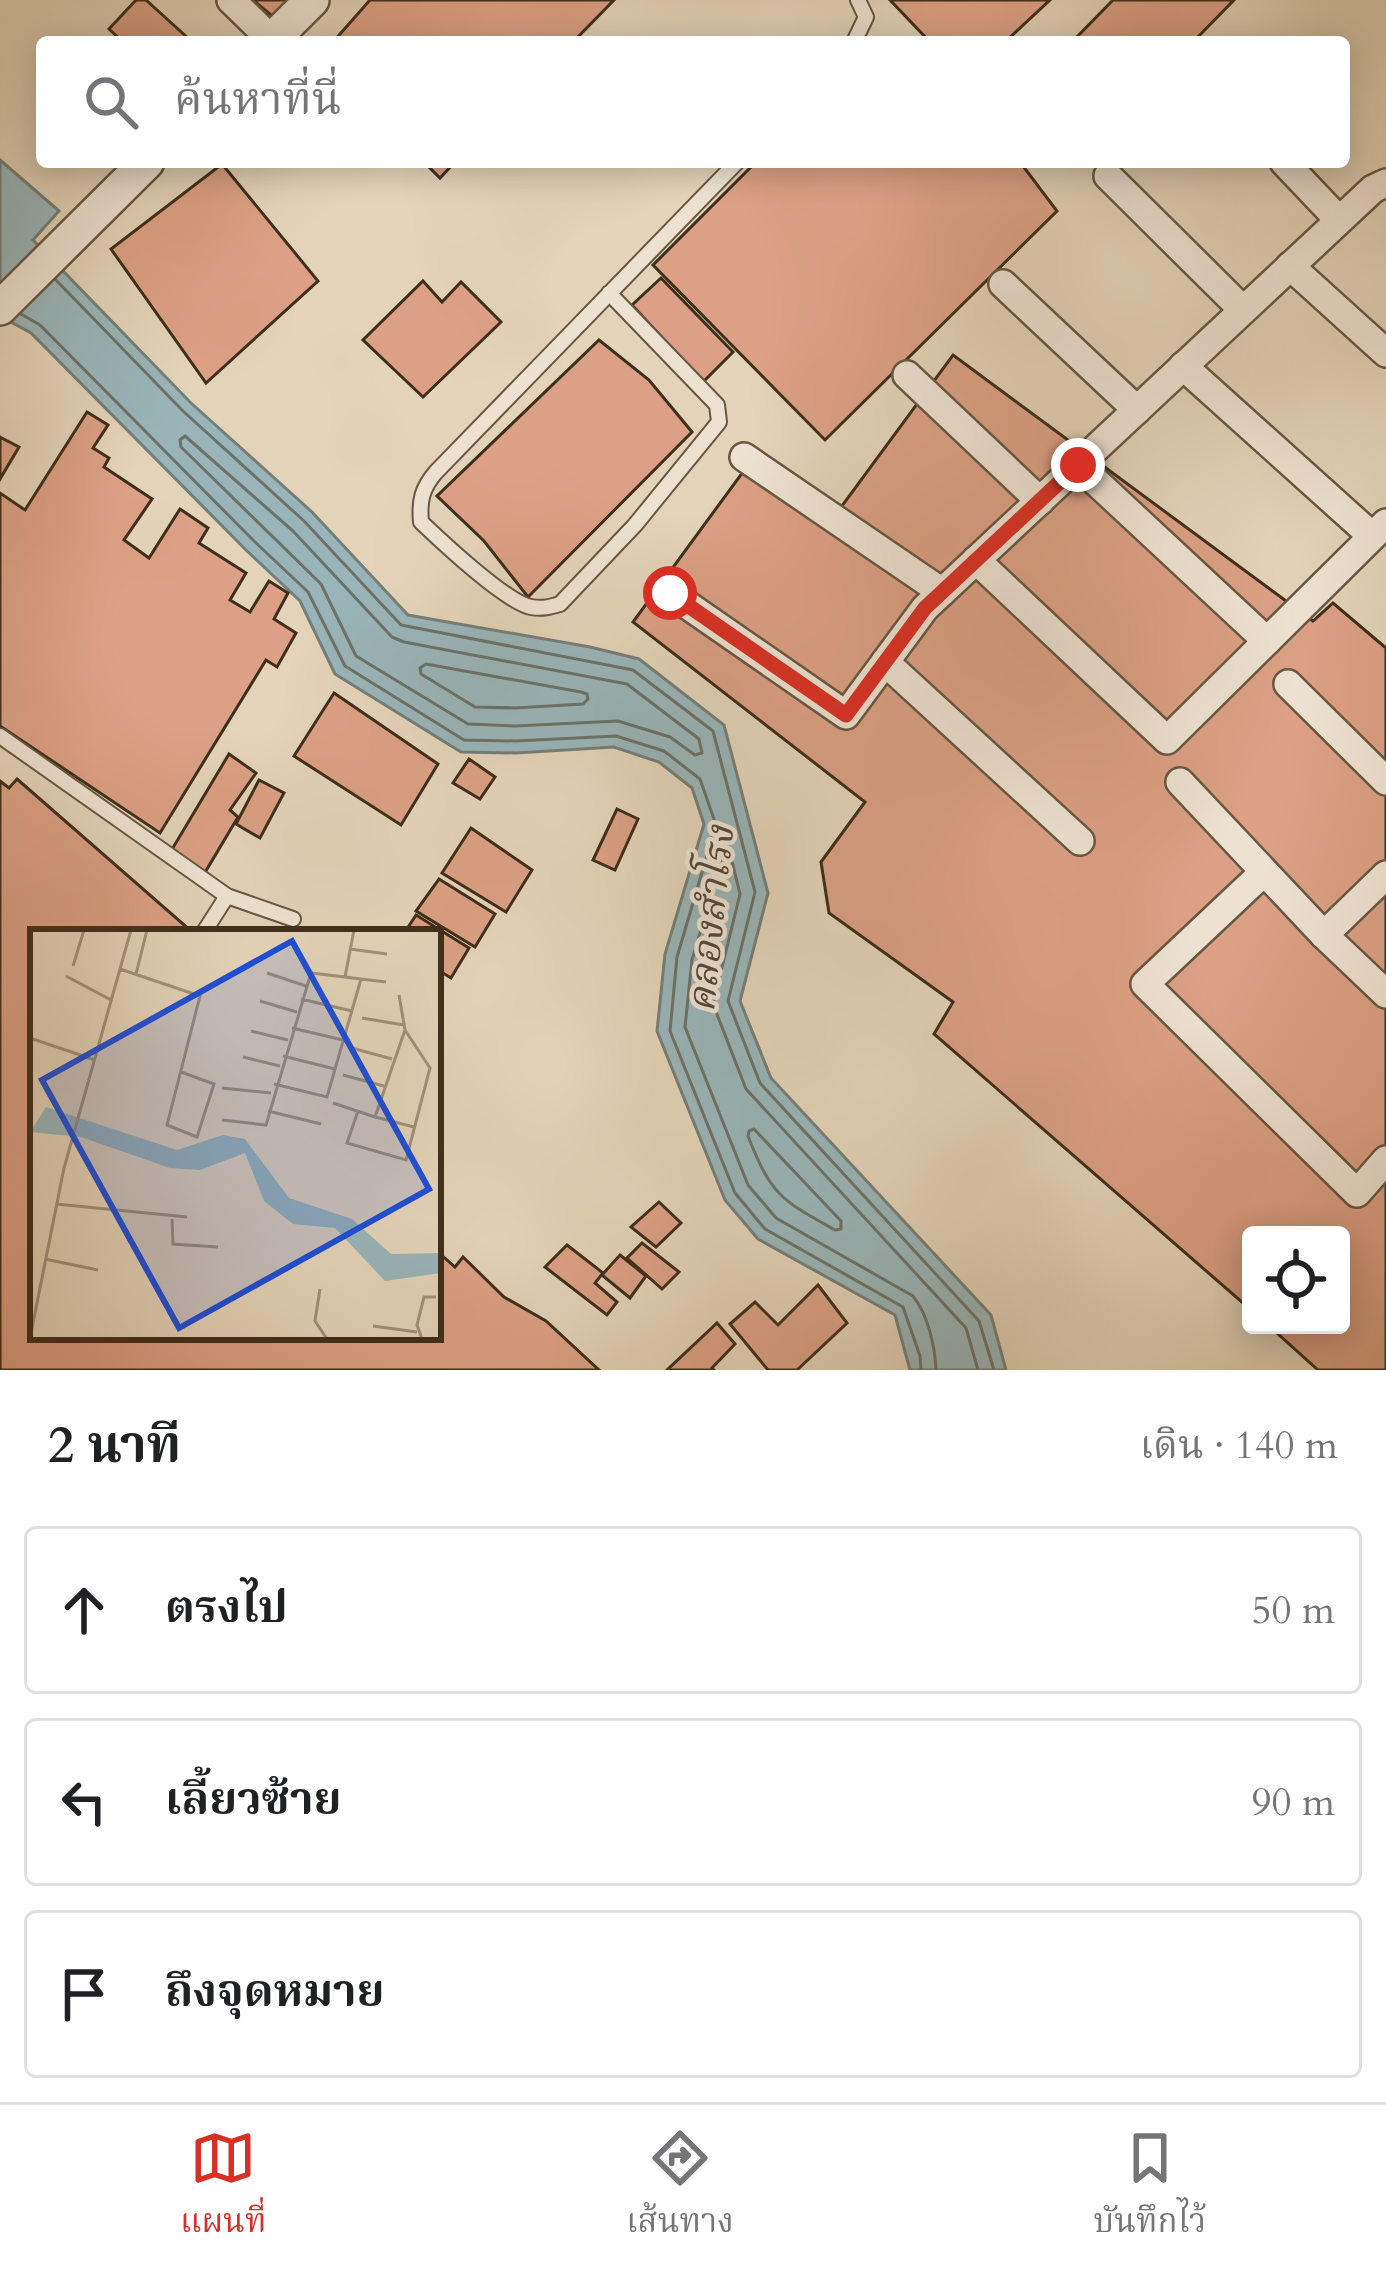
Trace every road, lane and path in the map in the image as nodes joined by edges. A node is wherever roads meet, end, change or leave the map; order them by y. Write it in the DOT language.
graph roads {
  1 [pos="231,0"];
  2 [pos="312,0"];
  3 [pos="858,0"];
  4 [pos="266,36"];
  5 [pos="276,36"];
  6 [pos="857,36"];
  7 [pos="141,168"];
  8 [pos="731,168"];
  9 [pos="1290,168"];
  10 [pos="1108,176"];
  11 [pos="1386,183"];
  12 [pos="1339,220"];
  13 [pos="1290,266"];
  14 [pos="1003,284"];
  15 [pos="609,293"];
  16 [pos="0,308"];
  17 [pos="1243,310"];
  18 [pos="1386,353"];
  19 [pos="1183,366"];
  20 [pos="907,375"];
  21 [pos="1137,410"];
  22 [pos="744,457"];
  23 [pos="1078,465"];
  24 [pos="1040,501"];
  25 [pos="1379,530"];
  26 [pos="976,560"];
  27 [pos="942,592"];
  28 [pos="670,593"];
  29 [pos="1267,641"];
  30 [pos="885,662"];
  31 [pos="1288,684"];
  32 [pos="0,736"];
  33 [pos="1386,781"];
  34 [pos="1180,782"];
  35 [pos="1080,841"];
  36 [pos="1264,872"];
  37 [pos="1386,875"];
  38 [pos="227,896"];
  39 [pos="293,919"];
  40 [pos="206,929"];
  41 [pos="1324,935"];
  42 [pos="1386,994"];
  43 [pos="1386,1160"];
  1 -- 4 [label="street"];
  2 -- 5 [label="street"];
  3 -- 6 [label="lane"];
  7 -- 16 [label="street"];
  8 -- 15 [label="lane"];
  9 -- 12 [label="street"];
  10 -- 17 [label="street"];
  11 -- 12 [label="street"];
  12 -- 13 [label="street"];
  13 -- 17 [label="street"];
  13 -- 18 [label="street"];
  14 -- 21 [label="street"];
  15 -- 15 [label="lane"];
  17 -- 19 [label="street"];
  19 -- 21 [label="street"];
  19 -- 25 [label="street"];
  20 -- 24 [label="street"];
  21 -- 23 [label="street"];
  22 -- 27 [label="street"];
  23 -- 24 [label="street"];
  23 -- 29 [label="street"];
  24 -- 26 [label="street"];
  25 -- 29 [label="street"];
  26 -- 27 [label="street"];
  26 -- 29 [label="street"];
  27 -- 30 [label="street"];
  28 -- 30 [label="street"];
  30 -- 35 [label="street"];
  31 -- 33 [label="street"];
  32 -- 38 [label="lane"];
  34 -- 36 [label="street"];
  36 -- 41 [label="street"];
  36 -- 43 [label="street"];
  37 -- 41 [label="street"];
  38 -- 39 [label="lane"];
  38 -- 40 [label="lane"];
  41 -- 42 [label="street"];
}
